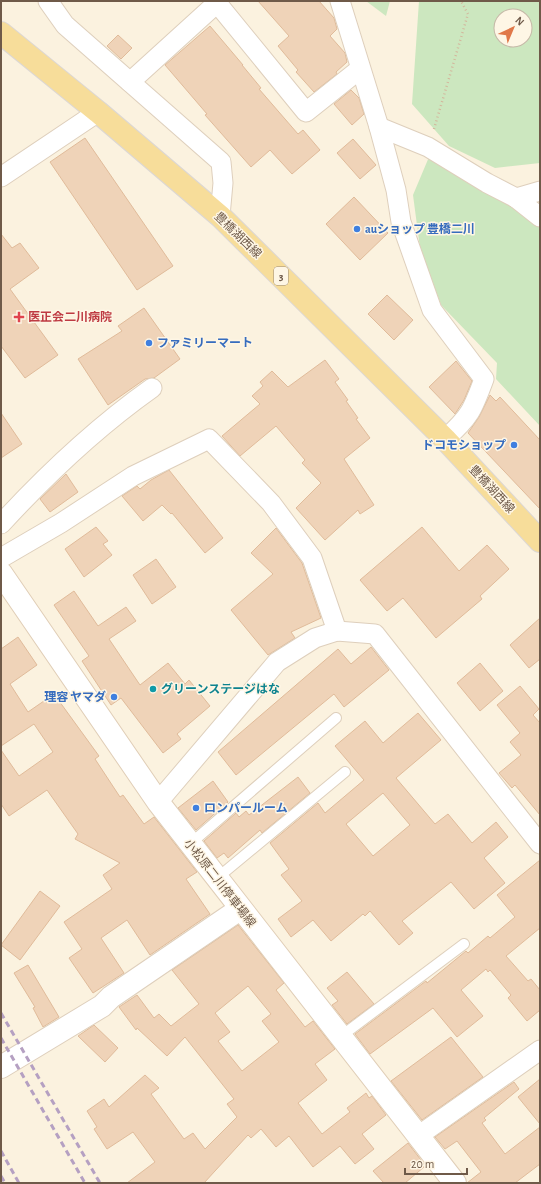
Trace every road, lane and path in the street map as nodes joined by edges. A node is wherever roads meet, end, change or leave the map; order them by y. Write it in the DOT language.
graph roads {
  1 [pos="48,1"];
  2 [pos="340,1"];
  3 [pos="461,1"];
  4 [pos="1,33"];
  5 [pos="360,69"];
  6 [pos="130,82"];
  7 [pos="98,112"];
  8 [pos="379,127"];
  9 [pos="428,147"];
  10 [pos="1,176"];
  11 [pos="540,191"];
  12 [pos="516,198"];
  13 [pos="220,216"];
  14 [pos="540,217"];
  15 [pos="152,388"];
  16 [pos="444,439"];
  17 [pos="1,524"];
  18 [pos="540,542"];
  19 [pos="1,558"];
  20 [pos="1,573"];
  21 [pos="337,631"];
  22 [pos="336,718"];
  23 [pos="345,772"];
  24 [pos="158,802"];
  25 [pos="190,844"];
  26 [pos="540,844"];
  27 [pos="216,878"];
  28 [pos="240,909"];
  29 [pos="464,944"];
  30 [pos="340,1037"];
  31 [pos="540,1050"];
  32 [pos="1,1067"];
  33 [pos="418,1136"];
  34 [pos="455,1183"];
  1 -- 6 [label="street"];
  2 -- 5 [label="street"];
  3 -- 9 [label="path"];
  4 -- 7 [label="main road, 豊橋湖西線 / 3"];
  5 -- 6 [label="street"];
  5 -- 8 [label="street"];
  6 -- 13 [label="street"];
  7 -- 10 [label="street"];
  7 -- 13 [label="main road, 豊橋湖西線 / 3"];
  8 -- 9 [label="street"];
  8 -- 16 [label="street"];
  9 -- 12 [label="street"];
  11 -- 12 [label="street"];
  12 -- 14 [label="street"];
  13 -- 16 [label="main road, 豊橋湖西線 / 3"];
  15 -- 17 [label="street"];
  16 -- 18 [label="main road, 豊橋湖西線 / 3"];
  19 -- 21 [label="street"];
  20 -- 24 [label="main road, 小松原二川停車場線"];
  21 -- 24 [label="street"];
  21 -- 26 [label="street"];
  22 -- 25 [label="lane"];
  23 -- 27 [label="lane"];
  24 -- 25 [label="main road, 小松原二川停車場線"];
  25 -- 27 [label="main road, 小松原二川停車場線"];
  27 -- 28 [label="main road, 小松原二川停車場線"];
  28 -- 30 [label="main road, 小松原二川停車場線"];
  28 -- 32 [label="main road"];
  29 -- 30 [label="lane"];
  30 -- 33 [label="main road, 小松原二川停車場線"];
  31 -- 33 [label="street"];
  33 -- 34 [label="main road, 小松原二川停車場線"];
}
